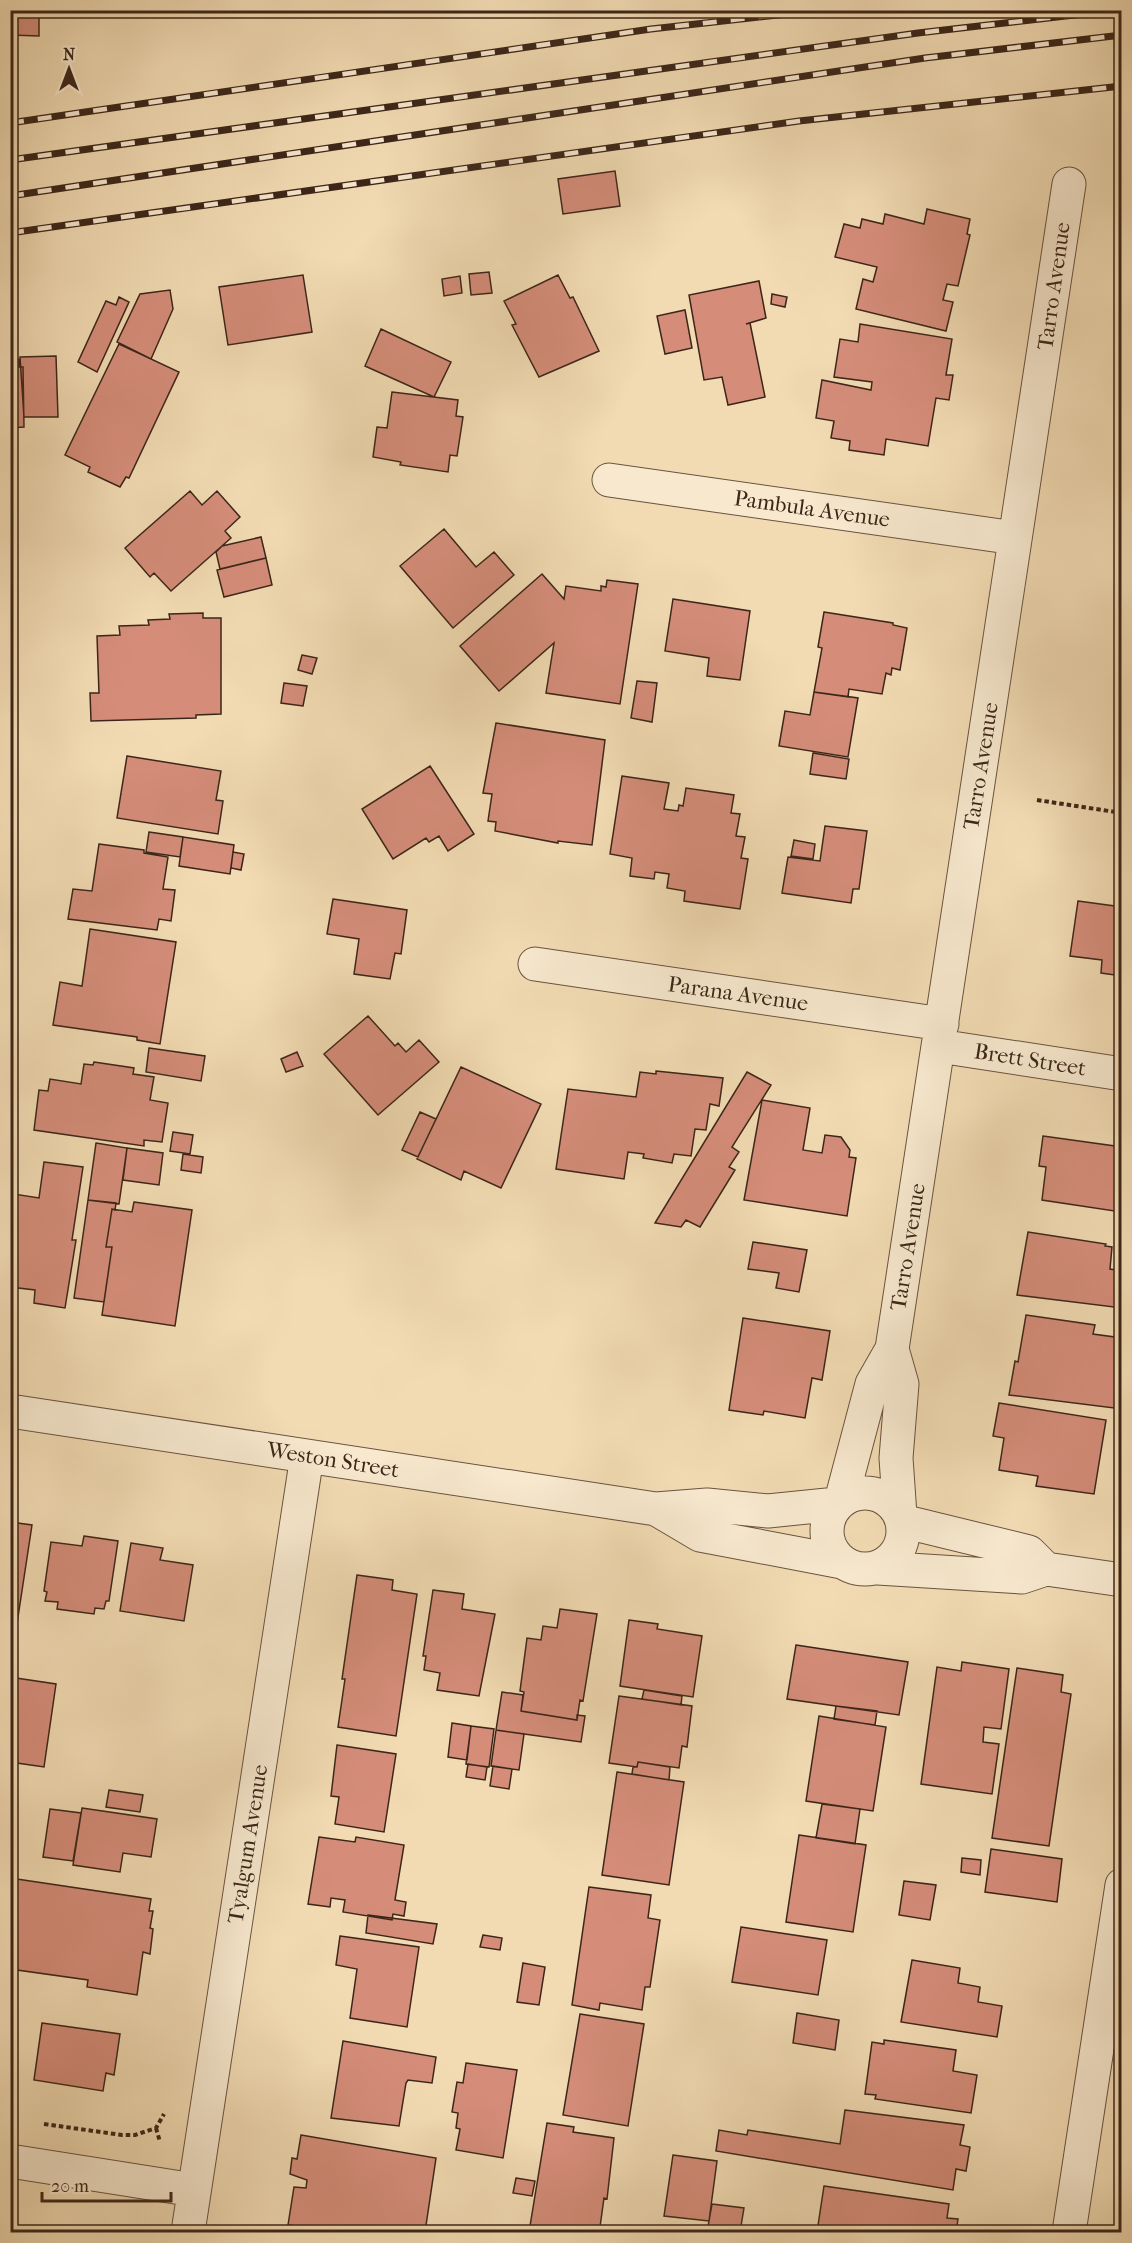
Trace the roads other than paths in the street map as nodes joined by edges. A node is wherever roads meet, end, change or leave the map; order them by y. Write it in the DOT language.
graph roads {
  1 [pos="1069,184"];
  2 [pos="609,480"];
  3 [pos="1015,538"];
  4 [pos="535,964"];
  5 [pos="941,1035"];
  6 [pos="1122,1074"];
  7 [pos="892,1349"];
  8 [pos="10,1411"];
  9 [pos="307,1456"];
  10 [pos="839,1503"];
  11 [pos="656,1509"];
  12 [pos="901,1518"];
  13 [pos="842,1562"];
  14 [pos="878,1568"];
  15 [pos="1046,1569"];
  16 [pos="1122,1580"];
  17 [pos="1122,1885"];
  18 [pos="10,2162"];
  19 [pos="194,2190"];
  20 [pos="188,2232"];
  21 [pos="1069,2232"];
  1 -- 3 [label="street, Tarro Avenue"];
  2 -- 3 [label="street, Pambula Avenue"];
  3 -- 5 [label="street, Tarro Avenue"];
  4 -- 5 [label="street, Parana Avenue"];
  5 -- 6 [label="street, Brett Street"];
  5 -- 7 [label="street, Tarro Avenue"];
  7 -- 10 [label="street, Tarro Avenue"];
  7 -- 12 [label="street, Tarro Avenue"];
  8 -- 9 [label="street, Weston Street"];
  9 -- 11 [label="street, Weston Street"];
  9 -- 19 [label="street, Tyalgum Avenue"];
  10 -- 11 [label="street, Weston Street"];
  10 -- 12 [label="street"];
  10 -- 13 [label="street"];
  11 -- 13 [label="street, Weston Street"];
  12 -- 14 [label="street"];
  12 -- 15 [label="street"];
  13 -- 14 [label="street"];
  14 -- 15 [label="street"];
  15 -- 16 [label="street"];
  17 -- 21 [label="street"];
  18 -- 19 [label="street"];
  19 -- 20 [label="street, Tyalgum Avenue"];
}
